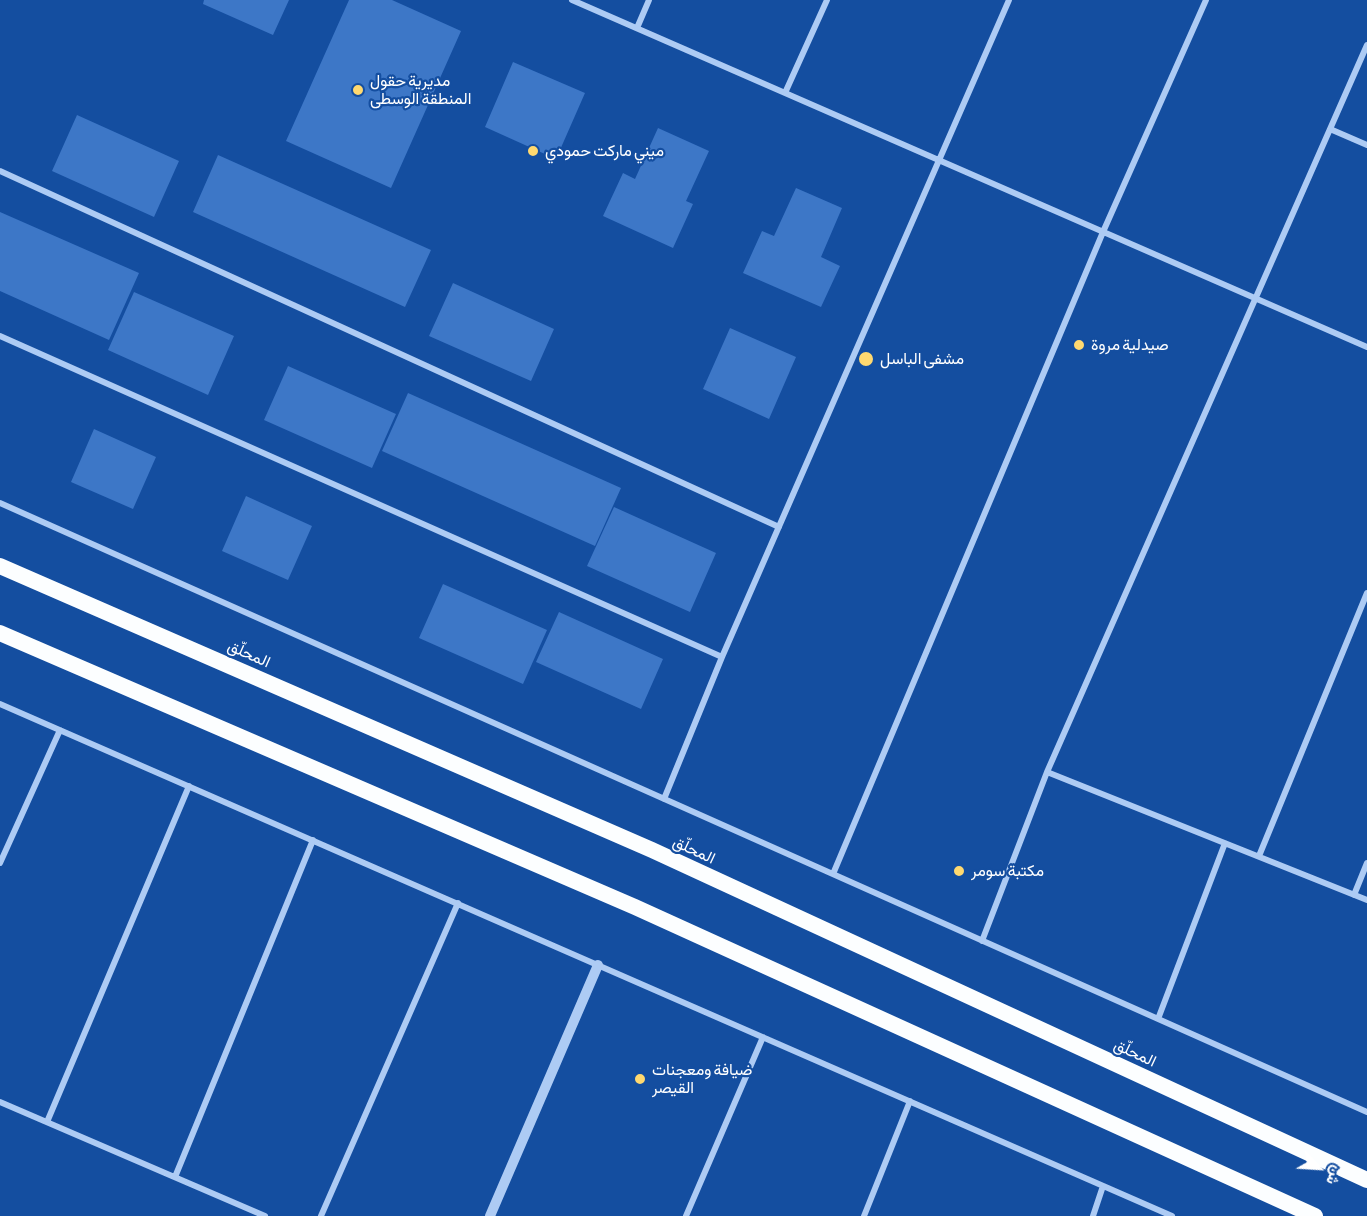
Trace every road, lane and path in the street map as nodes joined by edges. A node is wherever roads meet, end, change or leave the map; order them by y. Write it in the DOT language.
graph roads {
  1 [pos="572,0"];
  2 [pos="649,0"];
  3 [pos="827,0"];
  4 [pos="1010,0"];
  5 [pos="1206,0"];
  6 [pos="637,28"];
  7 [pos="1367,45"];
  8 [pos="785,93"];
  9 [pos="1330,129"];
  10 [pos="1367,146"];
  11 [pos="939,160"];
  12 [pos="0,171"];
  13 [pos="1103,232"];
  14 [pos="1256,298"];
  15 [pos="0,336"];
  16 [pos="1367,347"];
  17 [pos="0,503"];
  18 [pos="779,527"];
  19 [pos="0,566"];
  20 [pos="1367,593"];
  21 [pos="0,633"];
  22 [pos="722,657"];
  23 [pos="0,704"];
  24 [pos="60,730"];
  25 [pos="1047,772"];
  26 [pos="189,786"];
  27 [pos="664,799"];
  28 [pos="313,840"];
  29 [pos="1226,843"];
  30 [pos="1259,856"];
  31 [pos="0,863"];
  32 [pos="1367,863"];
  33 [pos="833,874"];
  34 [pos="1354,895"];
  35 [pos="1367,900"];
  36 [pos="458,903"];
  37 [pos="982,941"];
  38 [pos="598,965"];
  39 [pos="1158,1019"];
  40 [pos="763,1037"];
  41 [pos="910,1101"];
  42 [pos="0,1102"];
  43 [pos="1367,1112"];
  44 [pos="47,1122"];
  45 [pos="175,1177"];
  46 [pos="1367,1180"];
  47 [pos="1103,1186"];
  48 [pos="265,1216"];
  49 [pos="321,1216"];
  50 [pos="490,1216"];
  51 [pos="686,1216"];
  52 [pos="864,1216"];
  53 [pos="1093,1216"];
  54 [pos="1172,1216"];
  55 [pos="1315,1216"];
  1 -- 6 [label="street"];
  2 -- 6 [label="street"];
  3 -- 8 [label="street"];
  4 -- 11 [label="street"];
  5 -- 13 [label="street"];
  6 -- 8 [label="street"];
  7 -- 9 [label="street"];
  8 -- 11 [label="street"];
  9 -- 10 [label="street"];
  9 -- 14 [label="street"];
  11 -- 13 [label="street"];
  11 -- 18 [label="street"];
  12 -- 18 [label="street"];
  13 -- 14 [label="street"];
  13 -- 33 [label="street"];
  14 -- 16 [label="street"];
  14 -- 25 [label="street"];
  15 -- 22 [label="street"];
  17 -- 27 [label="street"];
  18 -- 22 [label="street"];
  19 -- 46 [label="highway, المحلّق"];
  20 -- 30 [label="street"];
  21 -- 55 [label="highway"];
  22 -- 27 [label="street"];
  23 -- 24 [label="street"];
  24 -- 26 [label="street"];
  24 -- 31 [label="street"];
  25 -- 29 [label="street"];
  25 -- 37 [label="street"];
  26 -- 28 [label="street"];
  26 -- 44 [label="street"];
  27 -- 33 [label="street"];
  28 -- 36 [label="street"];
  28 -- 45 [label="street"];
  29 -- 30 [label="street"];
  29 -- 39 [label="street"];
  30 -- 34 [label="street"];
  32 -- 34 [label="street"];
  33 -- 37 [label="street"];
  34 -- 35 [label="street"];
  36 -- 38 [label="street"];
  36 -- 49 [label="street"];
  37 -- 39 [label="street"];
  38 -- 40 [label="street"];
  38 -- 50 [label="street"];
  39 -- 43 [label="street"];
  40 -- 41 [label="street"];
  40 -- 51 [label="street"];
  41 -- 47 [label="street"];
  41 -- 52 [label="street"];
  42 -- 44 [label="street"];
  44 -- 45 [label="street"];
  45 -- 48 [label="street"];
  47 -- 53 [label="street"];
  47 -- 54 [label="street"];
}
